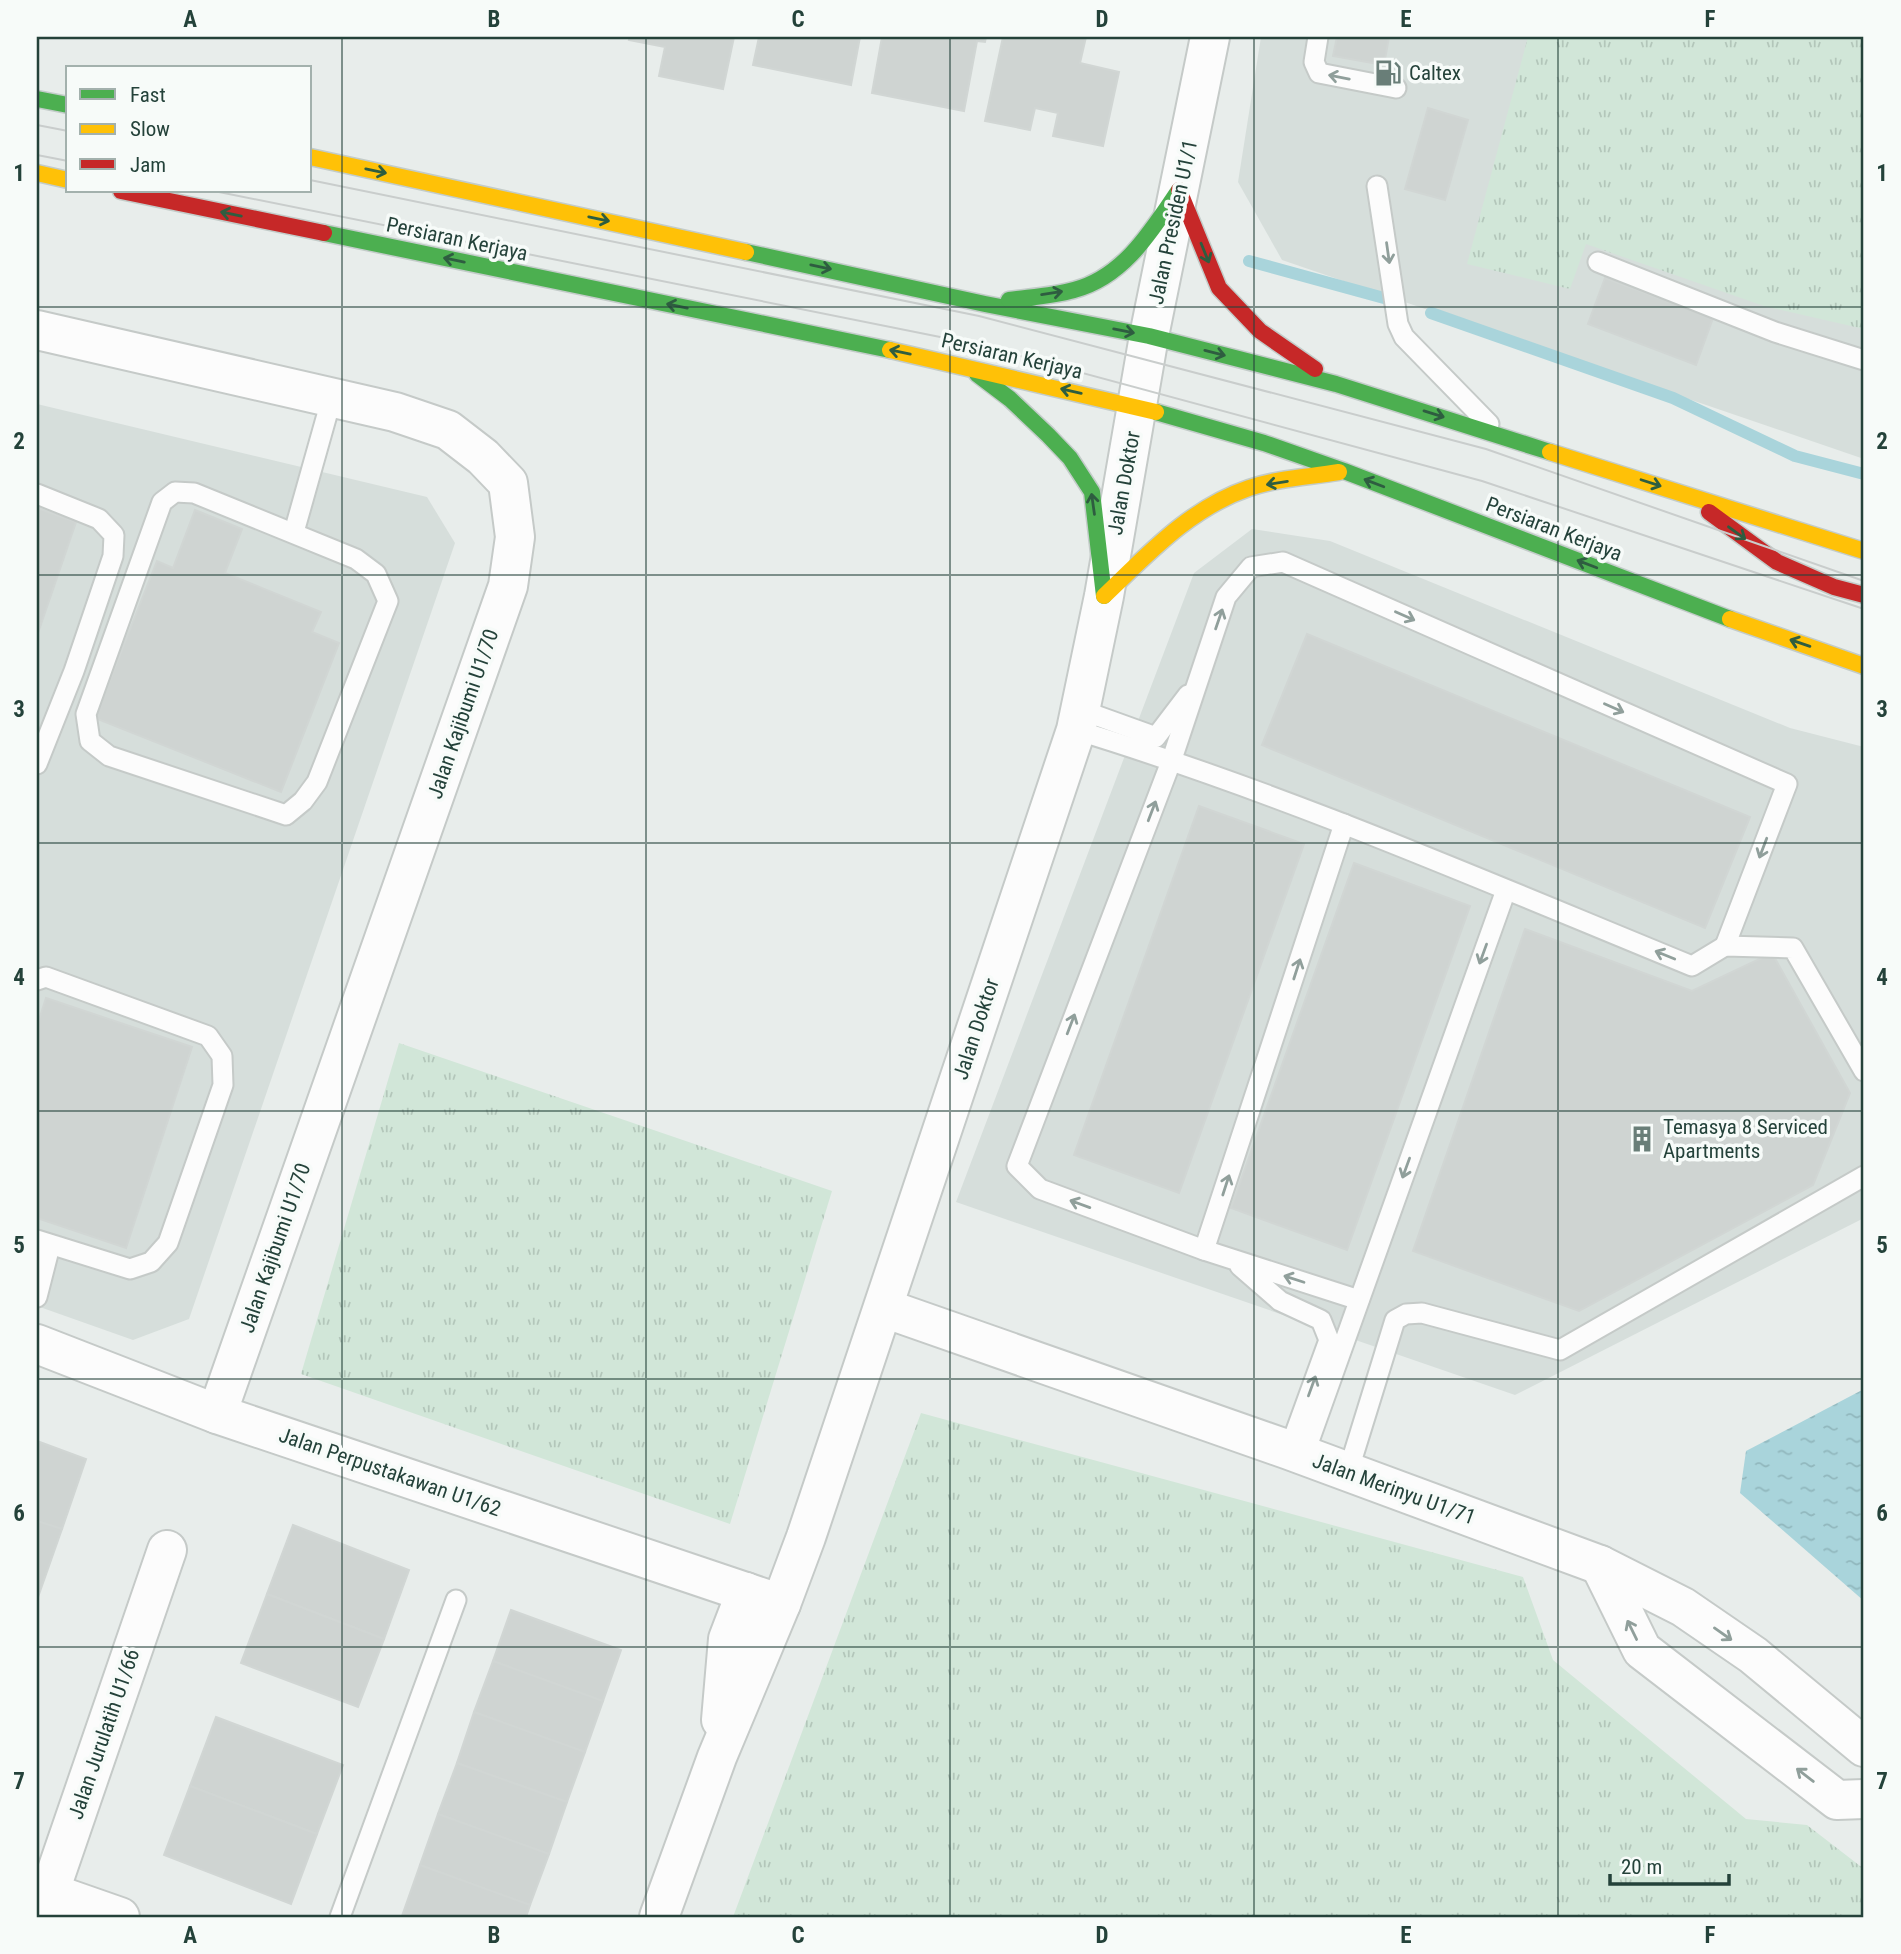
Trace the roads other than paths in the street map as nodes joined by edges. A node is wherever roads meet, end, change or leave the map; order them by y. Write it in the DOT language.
graph roads {
  1 [pos="1210,37"];
  2 [pos="1318,37"];
  3 [pos="37,84"];
  4 [pos="1396,88"];
  5 [pos="37,99"];
  6 [pos="66,102"];
  7 [pos="66,103"];
  8 [pos="312,157"];
  9 [pos="37,173"];
  10 [pos="66,180"];
  11 [pos="1377,186"];
  12 [pos="1179,190"];
  13 [pos="126,192"];
  14 [pos="1598,262"];
  15 [pos="985,304"];
  16 [pos="37,330"];
  17 [pos="1149,336"];
  18 [pos="1864,360"];
  19 [pos="966,366"];
  20 [pos="1336,384"];
  21 [pos="332,397"];
  22 [pos="1137,407"];
  23 [pos="1499,435"];
  24 [pos="1344,471"];
  25 [pos="1682,492"];
  26 [pos="37,494"];
  27 [pos="294,532"];
  28 [pos="1864,551"];
  29 [pos="1864,594"];
  30 [pos="1104,596"];
  31 [pos="1864,666"];
  32 [pos="1197,683"];
  33 [pos="1078,720"];
  34 [pos="1172,759"];
  35 [pos="37,764"];
  36 [pos="1344,824"];
  37 [pos="1506,890"];
  38 [pos="1726,946"];
  39 [pos="37,980"];
  40 [pos="1864,1071"];
  41 [pos="1864,1176"];
  42 [pos="43,1243"];
  43 [pos="1204,1250"];
  44 [pos="1233,1259"];
  45 [pos="37,1297"];
  46 [pos="1359,1300"];
  47 [pos="884,1308"];
  48 [pos="37,1344"];
  49 [pos="217,1414"];
  50 [pos="1296,1453"];
  51 [pos="1348,1472"];
  52 [pos="167,1550"];
  53 [pos="1600,1564"];
  54 [pos="764,1598"];
  55 [pos="456,1600"];
  56 [pos="1864,1747"];
  57 [pos="1864,1799"];
  58 [pos="42,1900"];
  59 [pos="120,1917"];
  60 [pos="340,1917"];
  61 [pos="659,1917"];
  1 -- 12 [label="street, Jalan Presiden U1/1"];
  4 -- 2 [label="lane, one-way"];
  3 -- 6 [label="lane"];
  5 -- 7 [label="main road"];
  8 -- 15 [label="main road, one-way"];
  9 -- 10 [label="main road"];
  11 -- 23 [label="lane, one-way"];
  15 -- 12 [label="main road, one-way"];
  12 -- 17 [label="street, Jalan Presiden U1/1"];
  12 -- 20 [label="main road, one-way"];
  19 -- 13 [label="main road, Persiaran Kerjaya, one-way"];
  14 -- 18 [label="lane"];
  15 -- 17 [label="main road, one-way"];
  16 -- 21 [label="street, Jalan Kajibumi U1/70"];
  17 -- 20 [label="main road, one-way"];
  17 -- 22 [label="street, Jalan Presiden U1/1"];
  22 -- 19 [label="main road, Persiaran Kerjaya, one-way"];
  30 -- 19 [label="main road, one-way"];
  20 -- 23 [label="main road, one-way"];
  21 -- 27 [label="lane"];
  21 -- 49 [label="street, Jalan Kajibumi U1/70"];
  22 -- 24 [label="main road, Persiaran Kerjaya"];
  22 -- 30 [label="street, Jalan Doktor"];
  23 -- 25 [label="main road, one-way"];
  24 -- 30 [label="main road, one-way"];
  31 -- 24 [label="main road, Persiaran Kerjaya, one-way"];
  25 -- 28 [label="main road"];
  25 -- 29 [label="main road, one-way"];
  26 -- 35 [label="lane"];
  27 -- 27 [label="lane"];
  30 -- 33 [label="street, Jalan Doktor"];
  32 -- 33 [label="lane"];
  32 -- 34 [label="lane"];
  32 -- 38 [label="lane, one-way"];
  33 -- 34 [label="lane"];
  33 -- 47 [label="street, Jalan Doktor"];
  34 -- 36 [label="lane"];
  43 -- 34 [label="lane, one-way"];
  36 -- 37 [label="lane"];
  43 -- 36 [label="lane, one-way"];
  38 -- 37 [label="lane, one-way"];
  37 -- 46 [label="lane, one-way"];
  38 -- 40 [label="lane"];
  39 -- 42 [label="lane"];
  41 -- 51 [label="lane"];
  42 -- 45 [label="lane"];
  43 -- 44 [label="lane"];
  46 -- 44 [label="lane, one-way"];
  50 -- 44 [label="lane, one-way"];
  46 -- 50 [label="lane"];
  47 -- 50 [label="street, Jalan Merinyu U1/71"];
  47 -- 54 [label="street, Jalan Doktor"];
  48 -- 49 [label="street, Jalan Perpustakawan U1/62"];
  49 -- 54 [label="street, Jalan Perpustakawan U1/62"];
  50 -- 51 [label="street, Jalan Merinyu U1/71"];
  51 -- 53 [label="street, Jalan Merinyu U1/71"];
  52 -- 58 [label="street, Jalan Jurulatih U1/66"];
  53 -- 56 [label="street, Jalan Merinyu U1/71, one-way"];
  57 -- 53 [label="street, one-way"];
  54 -- 61 [label="street, Jalan Doktor"];
  55 -- 60 [label="lane"];
  58 -- 59 [label="street"];
}
